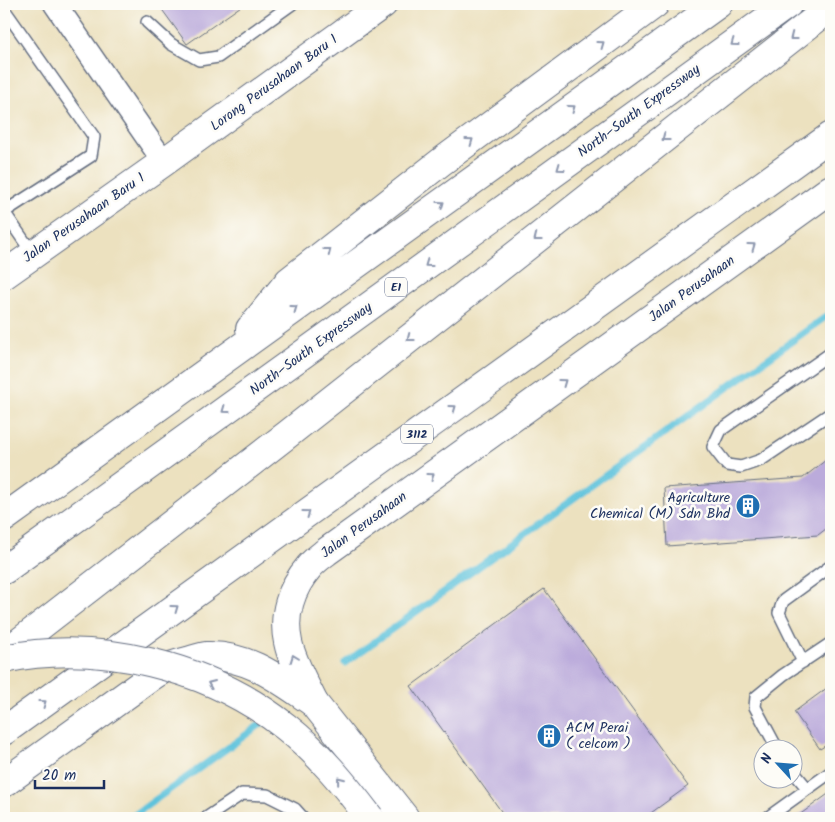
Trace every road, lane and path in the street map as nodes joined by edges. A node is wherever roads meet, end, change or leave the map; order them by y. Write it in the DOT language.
graph roads {
  1 [pos="55,4"];
  2 [pos="292,4"];
  3 [pos="383,4"];
  4 [pos="655,4"];
  5 [pos="718,4"];
  6 [pos="788,4"];
  7 [pos="831,7"];
  8 [pos="4,9"];
  9 [pos="147,22"];
  10 [pos="831,136"];
  11 [pos="164,162"];
  12 [pos="831,189"];
  13 [pos="4,212"];
  14 [pos="33,254"];
  15 [pos="4,274"];
  16 [pos="831,353"];
  17 [pos="226,357"];
  18 [pos="831,413"];
  19 [pos="4,518"];
  20 [pos="831,566"];
  21 [pos="4,570"];
  22 [pos="831,643"];
  23 [pos="4,654"];
  24 [pos="4,659"];
  25 [pos="803,662"];
  26 [pos="314,703"];
  27 [pos="4,732"];
  28 [pos="773,740"];
  29 [pos="831,772"];
  30 [pos="802,782"];
  31 [pos="4,783"];
  32 [pos="807,788"];
  33 [pos="206,818"];
  34 [pos="303,818"];
  35 [pos="370,818"];
  36 [pos="406,818"];
  37 [pos="767,818"];
  1 -- 11 [label="street"];
  2 -- 9 [label="lane"];
  3 -- 11 [label="main road, Lorong Perusahaan Baru 1"];
  17 -- 4 [label="main road, one-way"];
  17 -- 5 [label="main road, one-way"];
  6 -- 21 [label="main road, North–South Expressway / E1, one-way"];
  7 -- 23 [label="main road, one-way"];
  8 -- 13 [label="lane"];
  27 -- 10 [label="main road, 3112, one-way"];
  11 -- 14 [label="main road, Jalan Perusahaan Baru 1"];
  26 -- 12 [label="main road, Jalan Perusahaan, one-way"];
  13 -- 14 [label="lane"];
  14 -- 15 [label="main road, Jalan Perusahaan Baru 1"];
  16 -- 18 [label="lane"];
  17 -- 19 [label="main road"];
  20 -- 25 [label="lane"];
  22 -- 25 [label="lane"];
  35 -- 24 [label="main road, one-way, bridge"];
  25 -- 28 [label="lane"];
  26 -- 31 [label="main road"];
  26 -- 36 [label="main road"];
  29 -- 32 [label="lane"];
  30 -- 32 [label="lane"];
  32 -- 37 [label="lane"];
  33 -- 34 [label="lane"];
}
